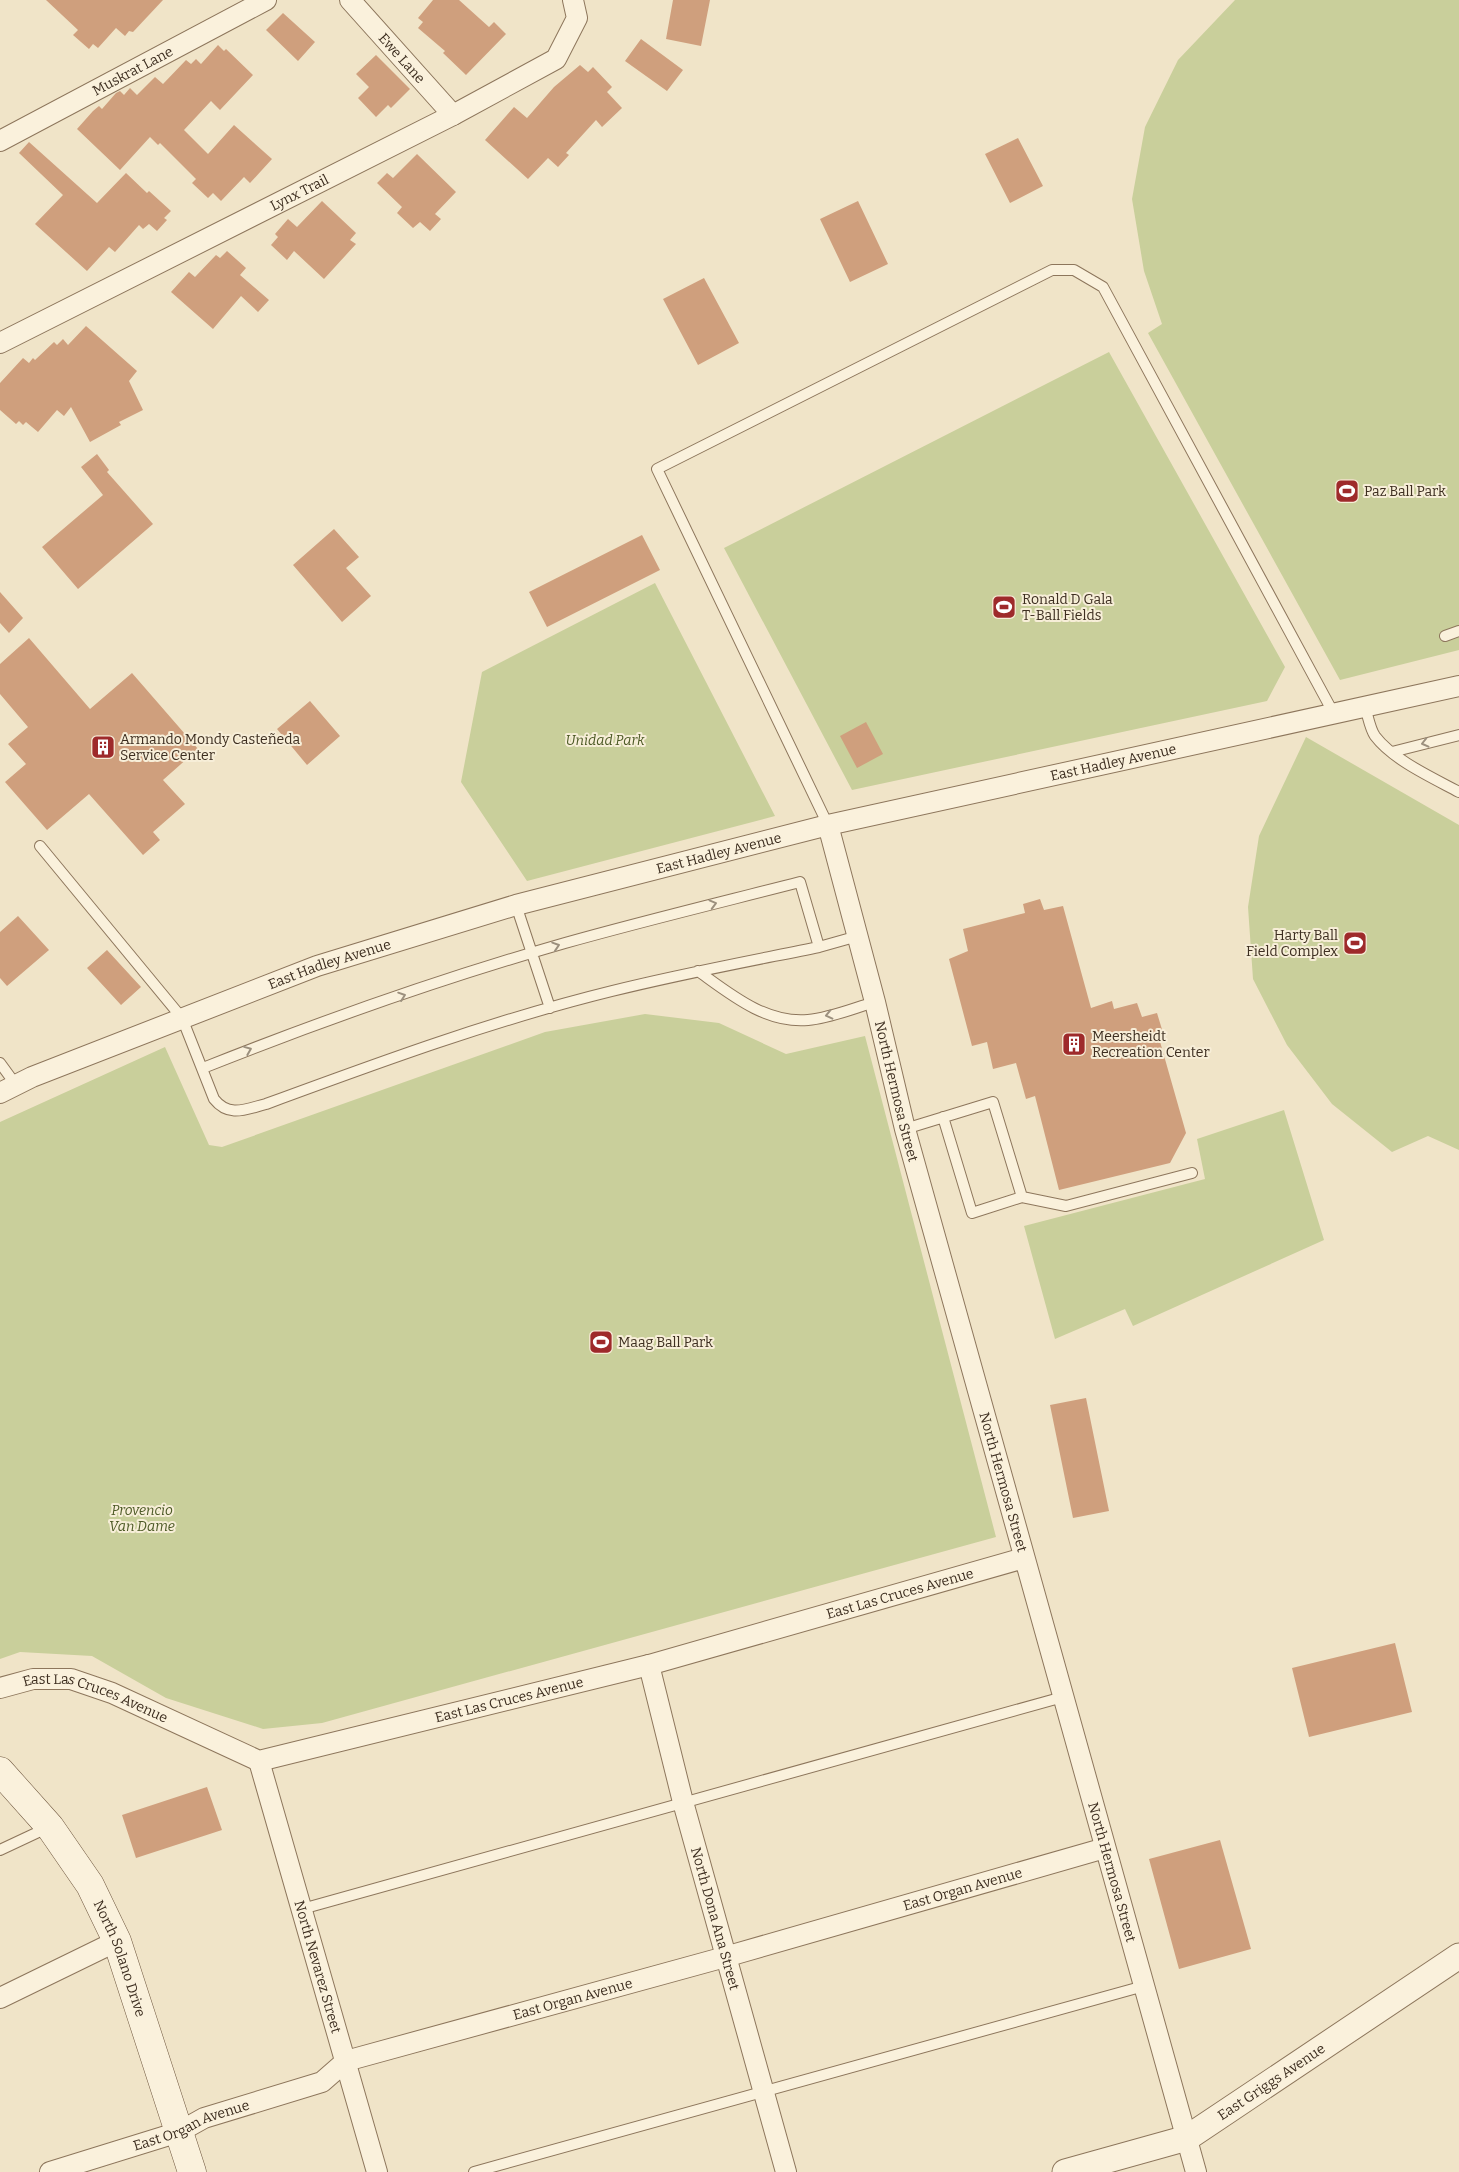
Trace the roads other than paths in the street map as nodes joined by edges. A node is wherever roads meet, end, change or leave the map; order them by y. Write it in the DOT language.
graph roads {
  1 [pos="266,0"];
  2 [pos="350,0"];
  3 [pos="575,9"];
  4 [pos="453,115"];
  5 [pos="0,141"];
  6 [pos="0,343"];
  7 [pos="1459,631"];
  8 [pos="1445,636"];
  9 [pos="1459,686"];
  10 [pos="1365,707"];
  11 [pos="1334,714"];
  12 [pos="1459,735"];
  13 [pos="1392,752"];
  14 [pos="1459,792"];
  15 [pos="828,825"];
  16 [pos="40,846"];
  17 [pos="516,905"];
  18 [pos="858,936"];
  19 [pos="819,947"];
  20 [pos="532,954"];
  21 [pos="698,971"];
  22 [pos="875,1002"];
  23 [pos="550,1008"];
  24 [pos="182,1018"];
  25 [pos="0,1063"];
  26 [pos="203,1068"];
  27 [pos="8,1089"];
  28 [pos="943,1117"];
  29 [pos="905,1129"];
  30 [pos="1192,1173"];
  31 [pos="1022,1197"];
  32 [pos="1024,1558"];
  33 [pos="649,1665"];
  34 [pos="0,1688"];
  35 [pos="1063,1697"];
  36 [pos="259,1761"];
  37 [pos="0,1771"];
  38 [pos="683,1802"];
  39 [pos="50,1827"];
  40 [pos="1105,1848"];
  41 [pos="0,1850"];
  42 [pos="302,1909"];
  43 [pos="117,1941"];
  44 [pos="1459,1956"];
  45 [pos="725,1957"];
  46 [pos="1144,1986"];
  47 [pos="0,1998"];
  48 [pos="346,2061"];
  49 [pos="765,2093"];
  50 [pos="179,2132"];
  51 [pos="1187,2138"];
  52 [pos="50,2172"];
  53 [pos="192,2172"];
  54 [pos="377,2172"];
  55 [pos="474,2172"];
  56 [pos="786,2172"];
  57 [pos="1065,2172"];
  58 [pos="1196,2172"];
  1 -- 5 [label="street, Muskrat Lane"];
  2 -- 4 [label="street, Ewe Lane"];
  3 -- 4 [label="street, Lynx Trail"];
  4 -- 6 [label="street, Lynx Trail"];
  7 -- 8 [label="lane"];
  9 -- 10 [label="street, East Hadley Avenue"];
  10 -- 11 [label="street, East Hadley Avenue"];
  10 -- 13 [label="lane"];
  11 -- 15 [label="street, East Hadley Avenue"];
  11 -- 15 [label="lane"];
  12 -- 13 [label="lane, one-way"];
  13 -- 14 [label="lane"];
  15 -- 17 [label="street, East Hadley Avenue"];
  15 -- 18 [label="street, North Hermosa Street"];
  16 -- 24 [label="lane"];
  17 -- 20 [label="lane"];
  17 -- 24 [label="street, East Hadley Avenue"];
  18 -- 19 [label="lane"];
  18 -- 22 [label="street, North Hermosa Street"];
  20 -- 19 [label="lane, one-way"];
  19 -- 21 [label="lane"];
  20 -- 23 [label="lane"];
  26 -- 20 [label="lane, one-way"];
  22 -- 21 [label="lane, one-way"];
  21 -- 23 [label="lane"];
  22 -- 29 [label="street, North Hermosa Street"];
  23 -- 26 [label="lane"];
  24 -- 26 [label="lane"];
  24 -- 27 [label="street, East Hadley Avenue"];
  25 -- 27 [label="lane"];
  28 -- 29 [label="lane"];
  28 -- 31 [label="lane"];
  28 -- 31 [label="lane"];
  29 -- 32 [label="street, North Hermosa Street"];
  30 -- 31 [label="lane"];
  32 -- 33 [label="street, East Las Cruces Avenue"];
  32 -- 35 [label="street, North Hermosa Street"];
  33 -- 36 [label="street, East Las Cruces Avenue"];
  33 -- 38 [label="street, North Dona Ana Street"];
  34 -- 36 [label="street, East Las Cruces Avenue"];
  35 -- 38 [label="lane"];
  35 -- 40 [label="street, North Hermosa Street"];
  36 -- 42 [label="street, North Nevarez Street"];
  37 -- 39 [label="main road, North Solano Drive"];
  38 -- 42 [label="lane"];
  38 -- 45 [label="street, North Dona Ana Street"];
  39 -- 41 [label="lane"];
  39 -- 43 [label="main road, North Solano Drive"];
  40 -- 45 [label="street, East Organ Avenue"];
  40 -- 46 [label="street, North Hermosa Street"];
  42 -- 48 [label="street, North Nevarez Street"];
  43 -- 47 [label="street"];
  43 -- 50 [label="main road, North Solano Drive"];
  44 -- 51 [label="street, East Griggs Avenue"];
  45 -- 48 [label="street, East Organ Avenue"];
  45 -- 49 [label="street, North Dona Ana Street"];
  46 -- 49 [label="lane"];
  46 -- 51 [label="street, North Hermosa Street"];
  48 -- 50 [label="street, East Organ Avenue"];
  48 -- 54 [label="street, North Nevarez Street"];
  49 -- 55 [label="lane"];
  49 -- 56 [label="street, North Dona Ana Street"];
  50 -- 52 [label="street, East Organ Avenue"];
  50 -- 53 [label="main road, North Solano Drive"];
  51 -- 57 [label="street, East Griggs Avenue"];
  51 -- 58 [label="street, North Hermosa Street"];
}
